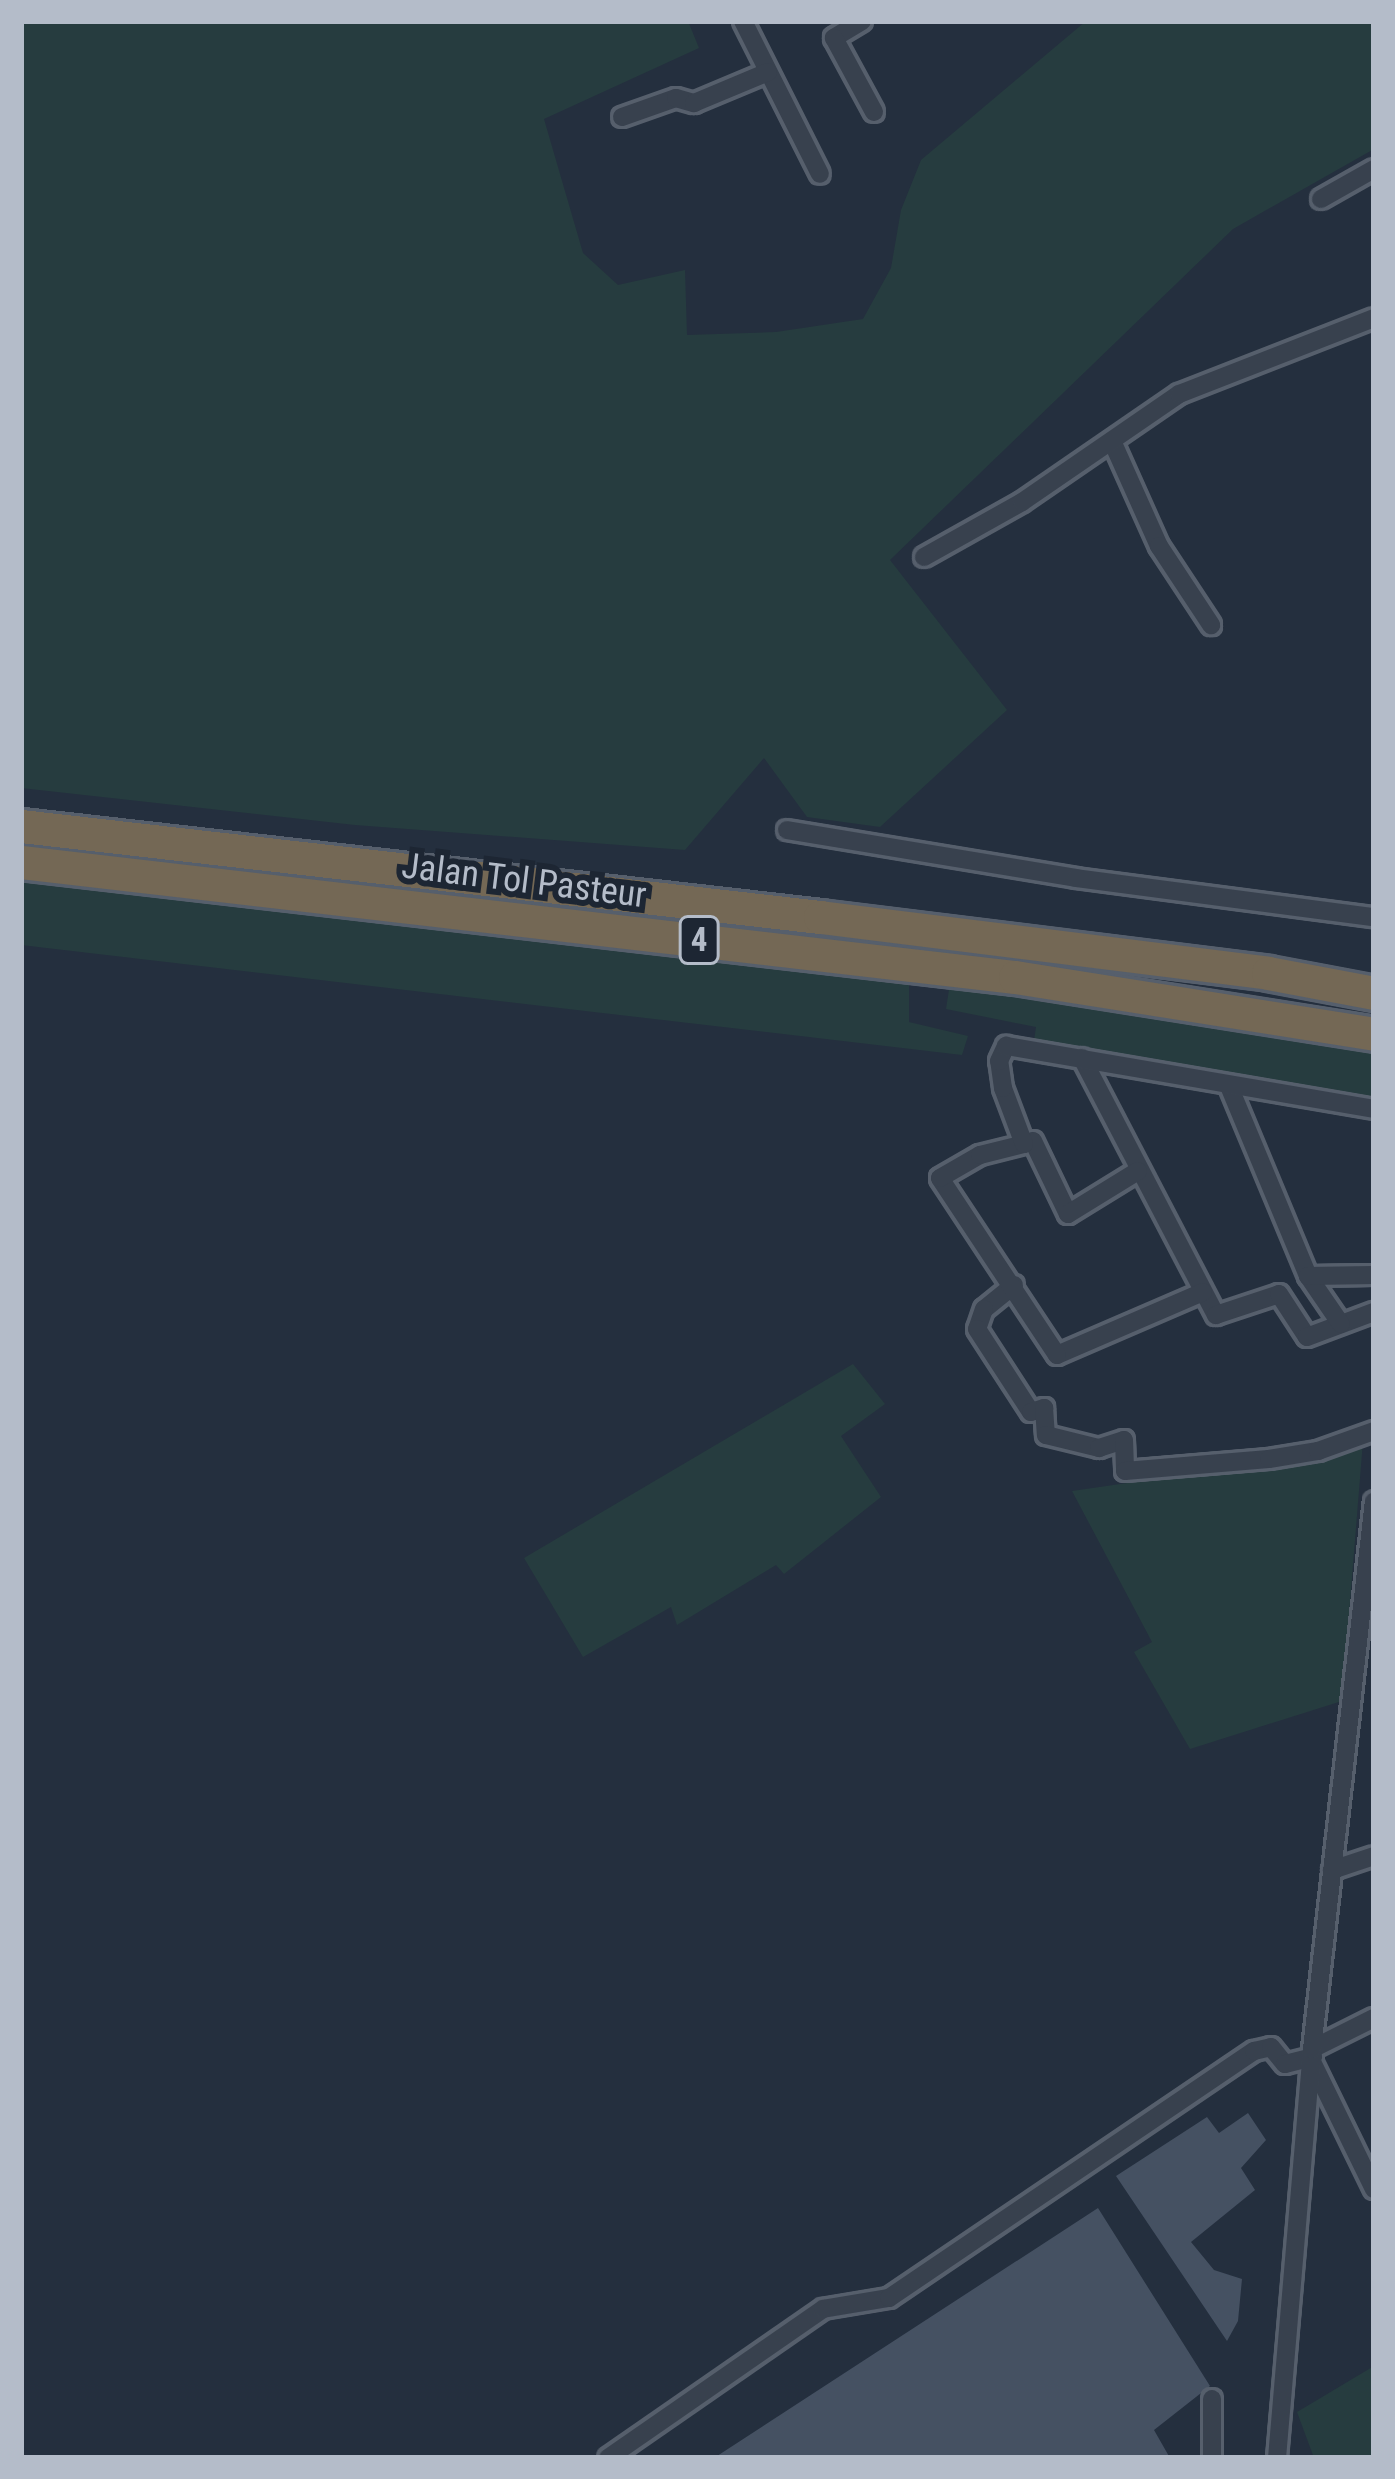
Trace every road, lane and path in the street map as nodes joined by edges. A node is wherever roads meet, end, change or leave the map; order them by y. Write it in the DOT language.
graph roads {
  1 [pos="743,21"];
  2 [pos="862,21"];
  3 [pos="768,72"];
  4 [pos="874,112"];
  5 [pos="622,117"];
  6 [pos="1374,169"];
  7 [pos="820,175"];
  8 [pos="1321,200"];
  9 [pos="1374,317"];
  10 [pos="1112,441"];
  11 [pos="924,557"];
  12 [pos="1211,625"];
  13 [pos="21,826"];
  14 [pos="788,830"];
  15 [pos="21,862"];
  16 [pos="1374,917"];
  17 [pos="1374,993"];
  18 [pos="1374,1034"];
  19 [pos="1082,1058"];
  20 [pos="1229,1086"];
  21 [pos="1374,1108"];
  22 [pos="1024,1144"];
  23 [pos="1138,1172"];
  24 [pos="1374,1275"];
  25 [pos="1308,1276"];
  26 [pos="1014,1285"];
  27 [pos="1203,1292"];
  28 [pos="1374,1312"];
  29 [pos="1341,1324"];
  30 [pos="1374,1431"];
  31 [pos="1374,1501"];
  32 [pos="1373,1859"];
  33 [pos="1332,1870"];
  34 [pos="1374,2018"];
  35 [pos="1312,2056"];
  36 [pos="1374,2188"];
  37 [pos="1212,2398"];
  38 [pos="608,2458"];
  39 [pos="1212,2458"];
  40 [pos="1277,2458"];
  1 -- 3 [label="street"];
  2 -- 4 [label="street"];
  3 -- 5 [label="street"];
  3 -- 7 [label="street"];
  6 -- 8 [label="street"];
  9 -- 10 [label="street"];
  10 -- 11 [label="street"];
  10 -- 12 [label="street"];
  13 -- 17 [label="highway, Jalan Tol Pasteur / 4"];
  14 -- 16 [label="street"];
  15 -- 18 [label="highway, Jalan Tol Pasteur / 4"];
  19 -- 20 [label="street"];
  19 -- 22 [label="street"];
  19 -- 23 [label="street"];
  20 -- 21 [label="street"];
  20 -- 25 [label="street"];
  22 -- 23 [label="street"];
  22 -- 26 [label="street"];
  23 -- 27 [label="street"];
  24 -- 25 [label="street"];
  25 -- 29 [label="street"];
  26 -- 27 [label="street"];
  26 -- 30 [label="street"];
  27 -- 29 [label="street"];
  28 -- 29 [label="street"];
  31 -- 33 [label="street"];
  32 -- 33 [label="street"];
  33 -- 35 [label="street"];
  34 -- 35 [label="street"];
  35 -- 36 [label="street"];
  35 -- 38 [label="street"];
  35 -- 40 [label="street"];
  37 -- 39 [label="street"];
}
